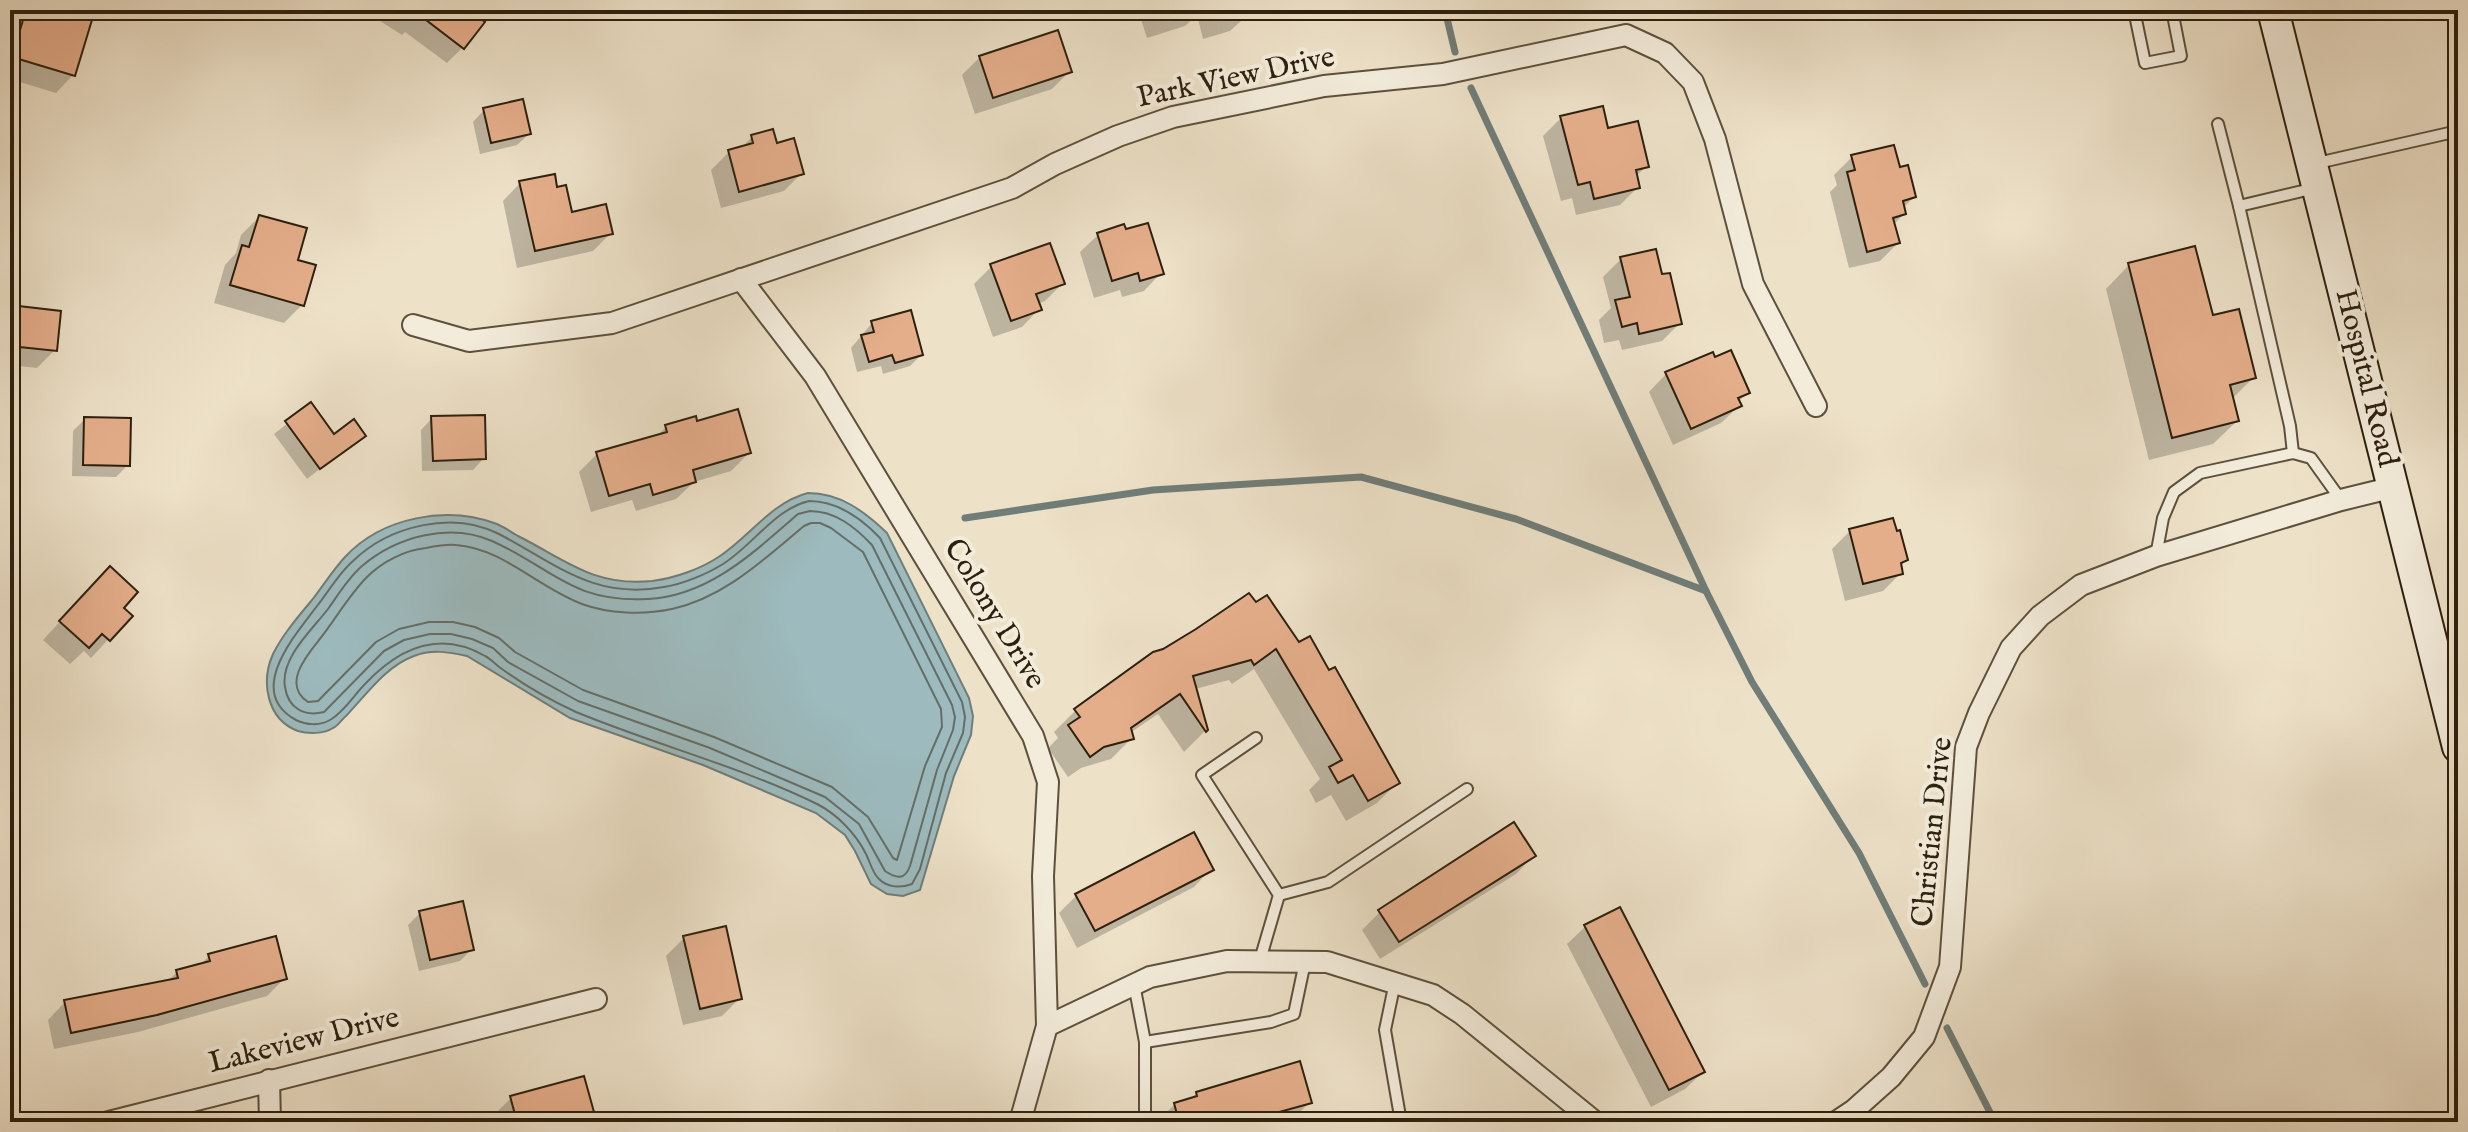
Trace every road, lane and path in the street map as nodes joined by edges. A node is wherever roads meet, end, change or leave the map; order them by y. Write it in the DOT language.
graph roads {
  1 [pos="2134,10"];
  2 [pos="2172,10"];
  3 [pos="2273,10"];
  4 [pos="2218,124"];
  5 [pos="2458,131"];
  6 [pos="2314,176"];
  7 [pos="2239,206"];
  8 [pos="741,279"];
  9 [pos="413,325"];
  10 [pos="1816,406"];
  11 [pos="2293,453"];
  12 [pos="2394,487"];
  13 [pos="2341,500"];
  14 [pos="2156,556"];
  15 [pos="1256,738"];
  16 [pos="2458,747"];
  17 [pos="1467,789"];
  18 [pos="1279,895"];
  19 [pos="1260,960"];
  20 [pos="1305,962"];
  21 [pos="1395,982"];
  22 [pos="1134,984"];
  23 [pos="596,999"];
  24 [pos="1047,1026"];
  25 [pos="1145,1042"];
  26 [pos="269,1080"];
  27 [pos="109,1122"];
  28 [pos="270,1122"];
  29 [pos="1020,1122"];
  30 [pos="1145,1122"];
  31 [pos="1401,1122"];
  32 [pos="1595,1122"];
  33 [pos="1836,1122"];
  1 -- 2 [label="lane"];
  3 -- 6 [label="street, Hospital Road"];
  4 -- 7 [label="lane"];
  5 -- 6 [label="lane"];
  6 -- 7 [label="lane"];
  6 -- 12 [label="street, Hospital Road"];
  7 -- 11 [label="lane"];
  8 -- 9 [label="street, Park View Drive"];
  8 -- 10 [label="street, Park View Drive"];
  8 -- 24 [label="street, Colony Drive"];
  11 -- 13 [label="lane"];
  11 -- 14 [label="lane"];
  12 -- 13 [label="street, Christian Drive"];
  12 -- 16 [label="street, Hospital Road"];
  13 -- 14 [label="street, Christian Drive"];
  14 -- 33 [label="street, Christian Drive"];
  15 -- 18 [label="lane"];
  17 -- 18 [label="lane"];
  18 -- 19 [label="lane"];
  19 -- 20 [label="street"];
  19 -- 22 [label="street"];
  20 -- 21 [label="street"];
  20 -- 25 [label="lane"];
  21 -- 31 [label="lane"];
  21 -- 32 [label="street"];
  22 -- 24 [label="street"];
  22 -- 25 [label="lane"];
  23 -- 26 [label="street, Lakeview Drive"];
  24 -- 29 [label="street"];
  25 -- 30 [label="lane"];
  26 -- 27 [label="street, Lakeview Drive"];
  26 -- 28 [label="street"];
}
